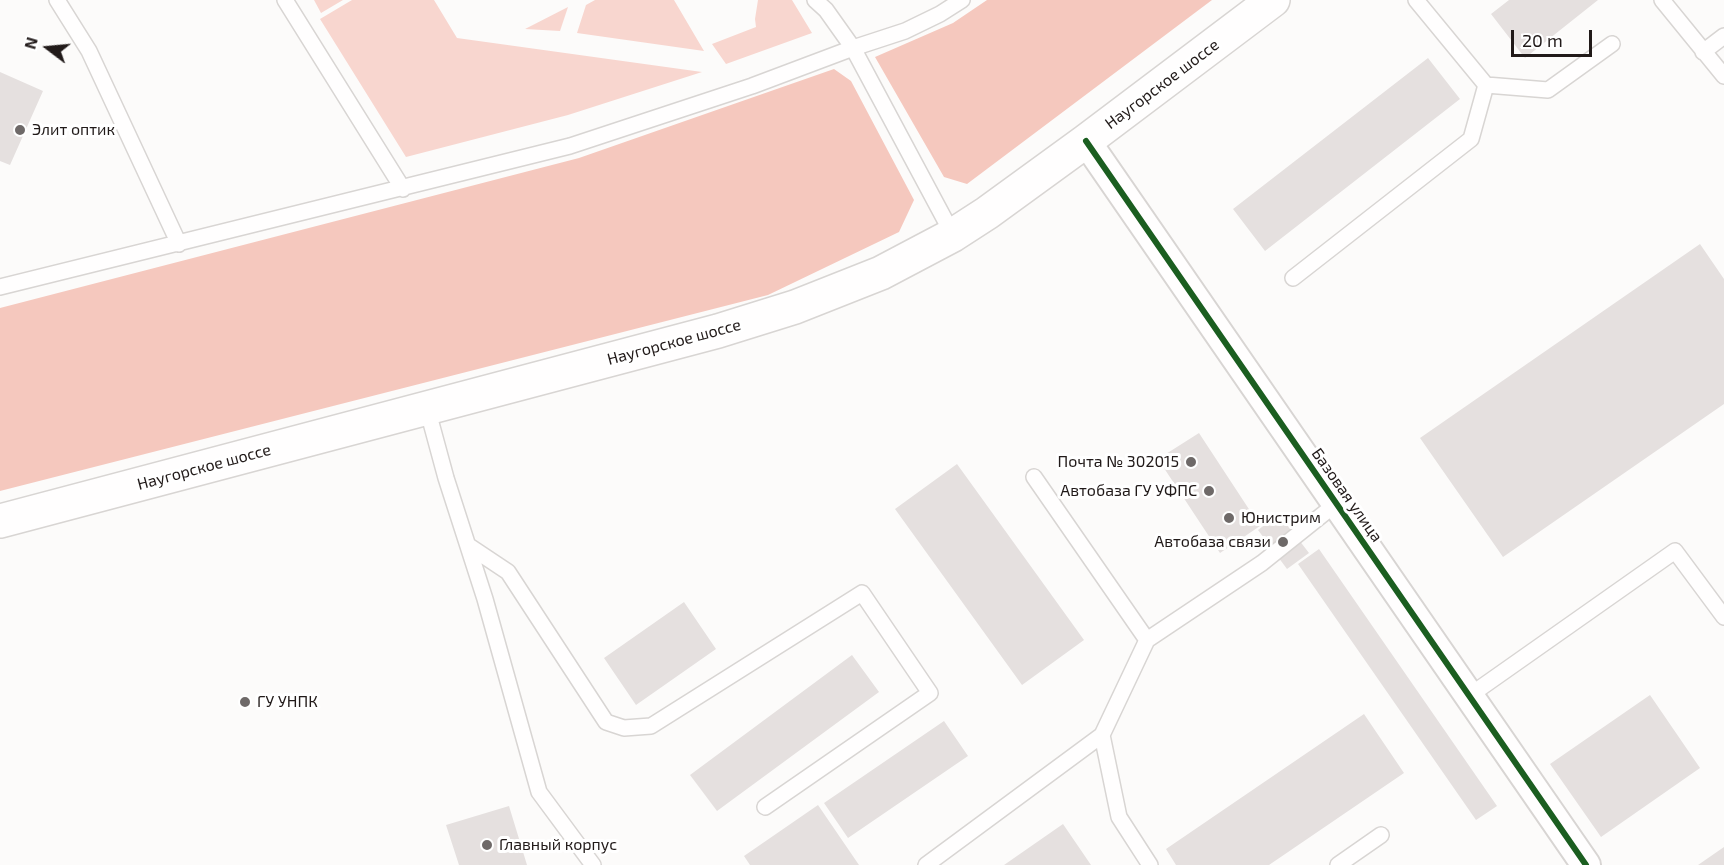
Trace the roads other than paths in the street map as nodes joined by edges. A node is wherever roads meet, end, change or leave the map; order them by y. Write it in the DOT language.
graph roads {
  1 [pos="57,0"];
  2 [pos="285,0"];
  3 [pos="815,0"];
  4 [pos="962,0"];
  5 [pos="1273,0"];
  6 [pos="1416,0"];
  7 [pos="1662,0"];
  8 [pos="1724,36"];
  9 [pos="1612,44"];
  10 [pos="853,48"];
  11 [pos="1703,52"];
  12 [pos="1724,76"];
  13 [pos="1486,85"];
  14 [pos="1086,141"];
  15 [pos="403,189"];
  16 [pos="952,235"];
  17 [pos="180,244"];
  18 [pos="1293,278"];
  19 [pos="0,287"];
  20 [pos="427,408"];
  21 [pos="1034,477"];
  22 [pos="1337,503"];
  23 [pos="0,521"];
  24 [pos="469,546"];
  25 [pos="1724,617"];
  26 [pos="1147,640"];
  27 [pos="1469,696"];
  28 [pos="1102,735"];
  29 [pos="765,807"];
  30 [pos="1381,835"];
  31 [pos="593,865"];
  32 [pos="926,865"];
  33 [pos="1150,865"];
  34 [pos="1338,865"];
  35 [pos="1586,865"];
  1 -- 17 [label="lane"];
  2 -- 15 [label="lane"];
  3 -- 10 [label="lane"];
  4 -- 10 [label="lane"];
  5 -- 14 [label="main road, Наугорское шоссе"];
  6 -- 13 [label="lane"];
  7 -- 11 [label="lane"];
  8 -- 11 [label="lane"];
  9 -- 13 [label="lane"];
  10 -- 15 [label="lane"];
  10 -- 16 [label="lane"];
  11 -- 12 [label="lane"];
  13 -- 18 [label="lane"];
  14 -- 16 [label="main road, Наугорское шоссе"];
  14 -- 22 [label="street, Базовая улица"];
  15 -- 17 [label="lane"];
  16 -- 20 [label="main road, Наугорское шоссе"];
  17 -- 19 [label="lane"];
  20 -- 23 [label="main road, Наугорское шоссе"];
  20 -- 24 [label="lane"];
  21 -- 26 [label="lane"];
  22 -- 26 [label="lane"];
  22 -- 27 [label="street, Базовая улица"];
  24 -- 29 [label="lane"];
  24 -- 31 [label="lane"];
  25 -- 27 [label="lane"];
  26 -- 28 [label="lane"];
  27 -- 35 [label="street, Базовая улица"];
  28 -- 32 [label="lane"];
  28 -- 33 [label="lane"];
  30 -- 34 [label="lane"];
}
